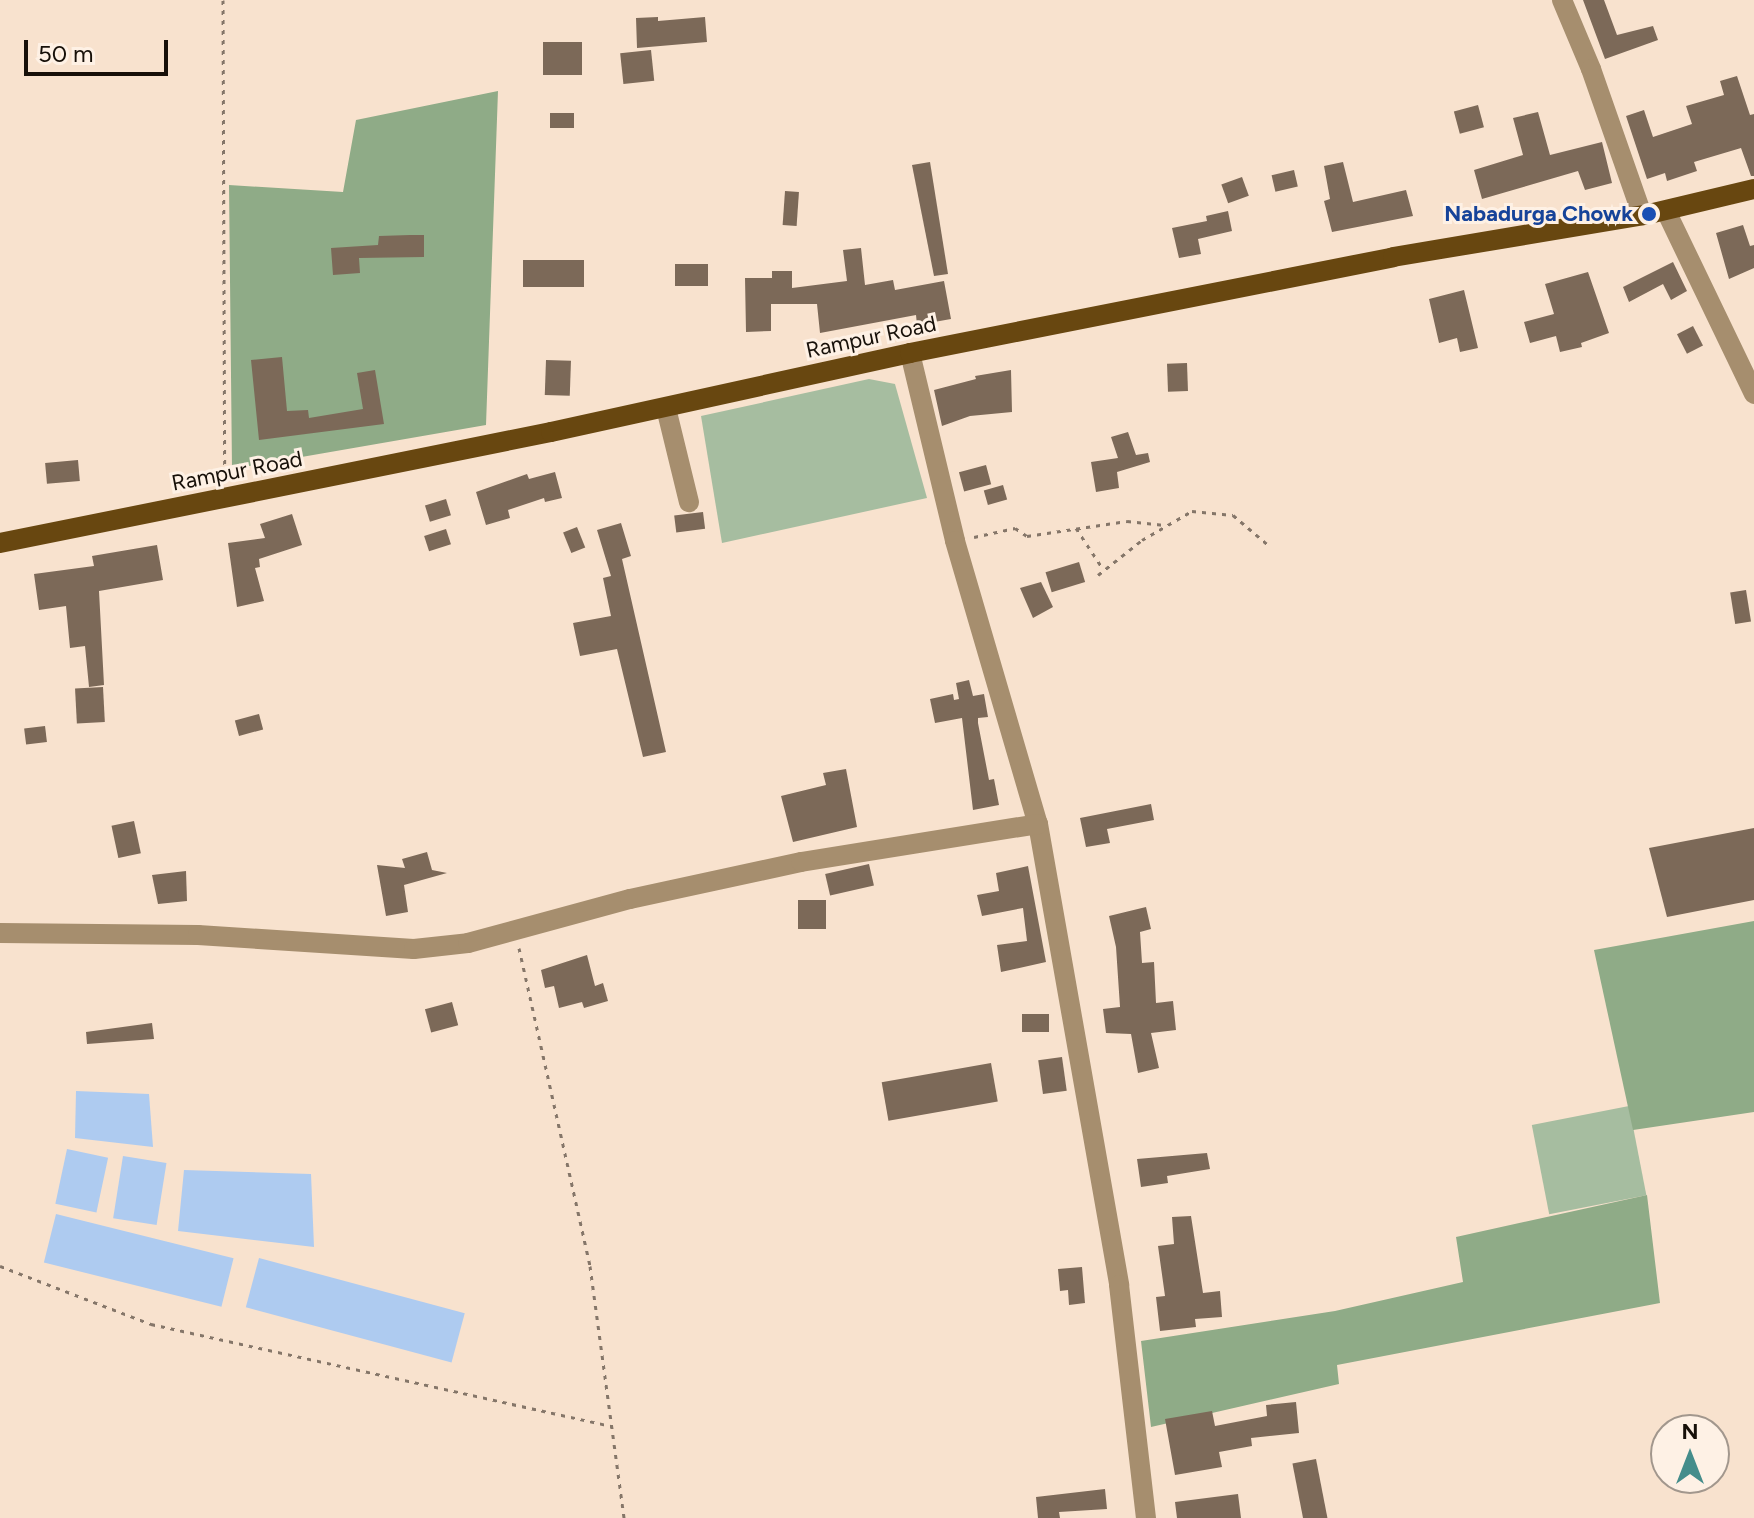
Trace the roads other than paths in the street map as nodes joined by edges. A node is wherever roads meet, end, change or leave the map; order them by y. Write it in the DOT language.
graph roads {
  1 [pos="1562,0"];
  2 [pos="1754,189"];
  3 [pos="1666,211"];
  4 [pos="1642,215"];
  5 [pos="910,353"];
  6 [pos="1754,394"];
  7 [pos="666,408"];
  8 [pos="689,502"];
  9 [pos="0,543"];
  10 [pos="1038,824"];
  11 [pos="0,933"];
  12 [pos="1146,1518"];
  1 -- 4 [label="street"];
  2 -- 3 [label="main road, Rampur Road"];
  3 -- 4 [label="main road, Rampur Road"];
  3 -- 6 [label="street"];
  4 -- 5 [label="main road, Rampur Road"];
  5 -- 7 [label="main road, Rampur Road"];
  5 -- 10 [label="street"];
  7 -- 8 [label="street"];
  7 -- 9 [label="main road, Rampur Road"];
  10 -- 11 [label="street"];
  10 -- 12 [label="street"];
}
